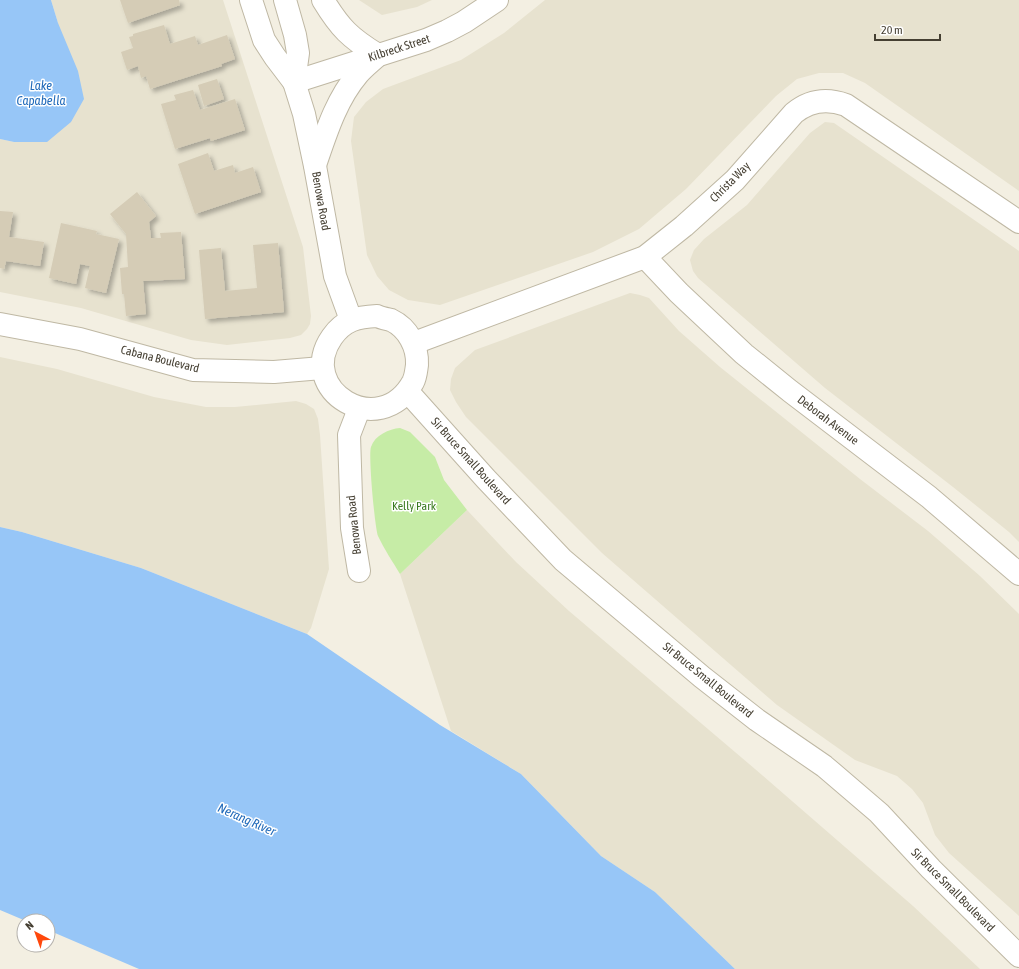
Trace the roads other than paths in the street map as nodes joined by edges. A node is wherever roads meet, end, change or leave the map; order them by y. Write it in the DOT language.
graph roads {
  1 [pos="252,0"];
  2 [pos="285,0"];
  3 [pos="323,0"];
  4 [pos="497,0"];
  5 [pos="378,55"];
  6 [pos="294,82"];
  7 [pos="315,166"];
  8 [pos="1019,222"];
  9 [pos="645,257"];
  10 [pos="351,320"];
  11 [pos="0,324"];
  12 [pos="414,343"];
  13 [pos="322,368"];
  14 [pos="408,392"];
  15 [pos="359,408"];
  16 [pos="359,571"];
  17 [pos="1019,574"];
  18 [pos="1019,956"];
  1 -- 6 [label="street, Benowa Road"];
  2 -- 6 [label="street, Benowa Road"];
  3 -- 5 [label="street"];
  4 -- 5 [label="street, Kilbreck Street"];
  5 -- 6 [label="street, Kilbreck Street"];
  5 -- 7 [label="street"];
  6 -- 7 [label="street, Benowa Road"];
  7 -- 10 [label="street, Benowa Road"];
  8 -- 9 [label="street, Christa Way"];
  9 -- 12 [label="street, Christa Way"];
  9 -- 17 [label="street, Deborah Avenue"];
  10 -- 12 [label="street"];
  10 -- 13 [label="street"];
  11 -- 13 [label="street, Cabana Boulevard"];
  12 -- 14 [label="street"];
  13 -- 15 [label="street"];
  14 -- 15 [label="street"];
  14 -- 18 [label="street, Sir Bruce Small Boulevard"];
  15 -- 16 [label="street, Benowa Road"];
}
